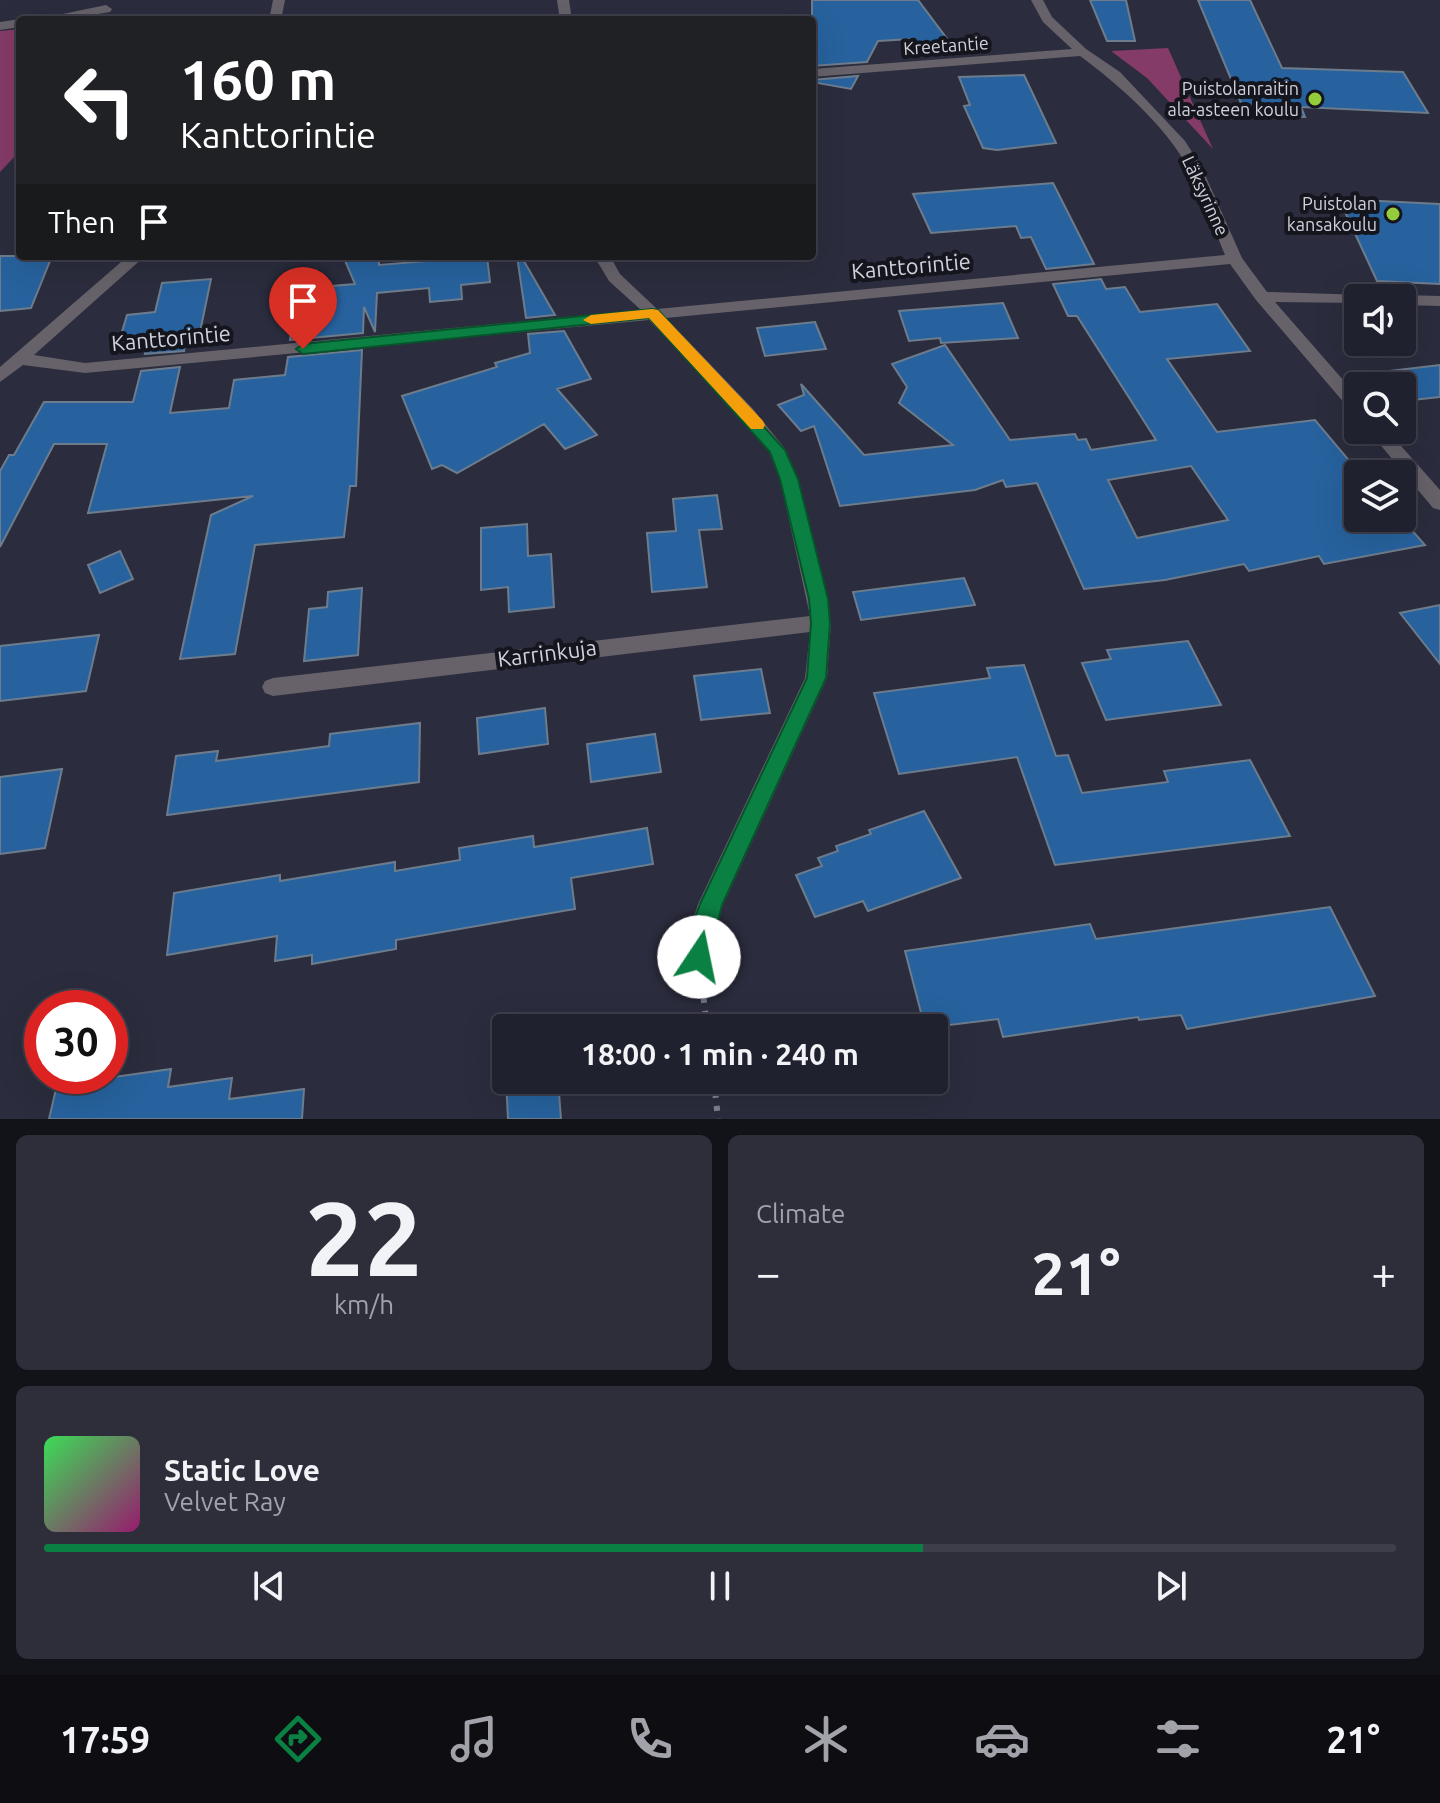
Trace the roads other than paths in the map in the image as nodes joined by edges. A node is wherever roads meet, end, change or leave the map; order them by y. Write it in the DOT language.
graph roads {
  1 [pos="1037,0"];
  2 [pos="106,9"];
  3 [pos="64,16"];
  4 [pos="1082,52"];
  5 [pos="816,73"];
  6 [pos="1234,259"];
  7 [pos="132,260"];
  8 [pos="603,260"];
  9 [pos="1262,297"];
  10 [pos="1344,298"];
  11 [pos="1416,300"];
  12 [pos="1440,301"];
  13 [pos="652,313"];
  14 [pos="20,359"];
  15 [pos="0,376"];
  16 [pos="1344,392"];
  17 [pos="1389,444"];
  18 [pos="1440,503"];
  19 [pos="821,623"];
  20 [pos="273,687"];
  21 [pos="699,957"];
  1 -- 4 [label="street, Läksyrinne"];
  2 -- 3 [label="street"];
  4 -- 5 [label="street, Kreetantie"];
  4 -- 6 [label="street, Läksyrinne"];
  6 -- 9 [label="street, Läksyrinne"];
  6 -- 13 [label="street, Kanttorintie"];
  7 -- 14 [label="street"];
  8 -- 13 [label="street"];
  9 -- 10 [label="street"];
  9 -- 16 [label="street, Läksyrinne"];
  11 -- 12 [label="street"];
  13 -- 14 [label="street, Kanttorintie"];
  13 -- 19 [label="street"];
  14 -- 15 [label="street"];
  17 -- 18 [label="street"];
  19 -- 20 [label="street, Karrinkuja"];
  19 -- 21 [label="street"];
}
